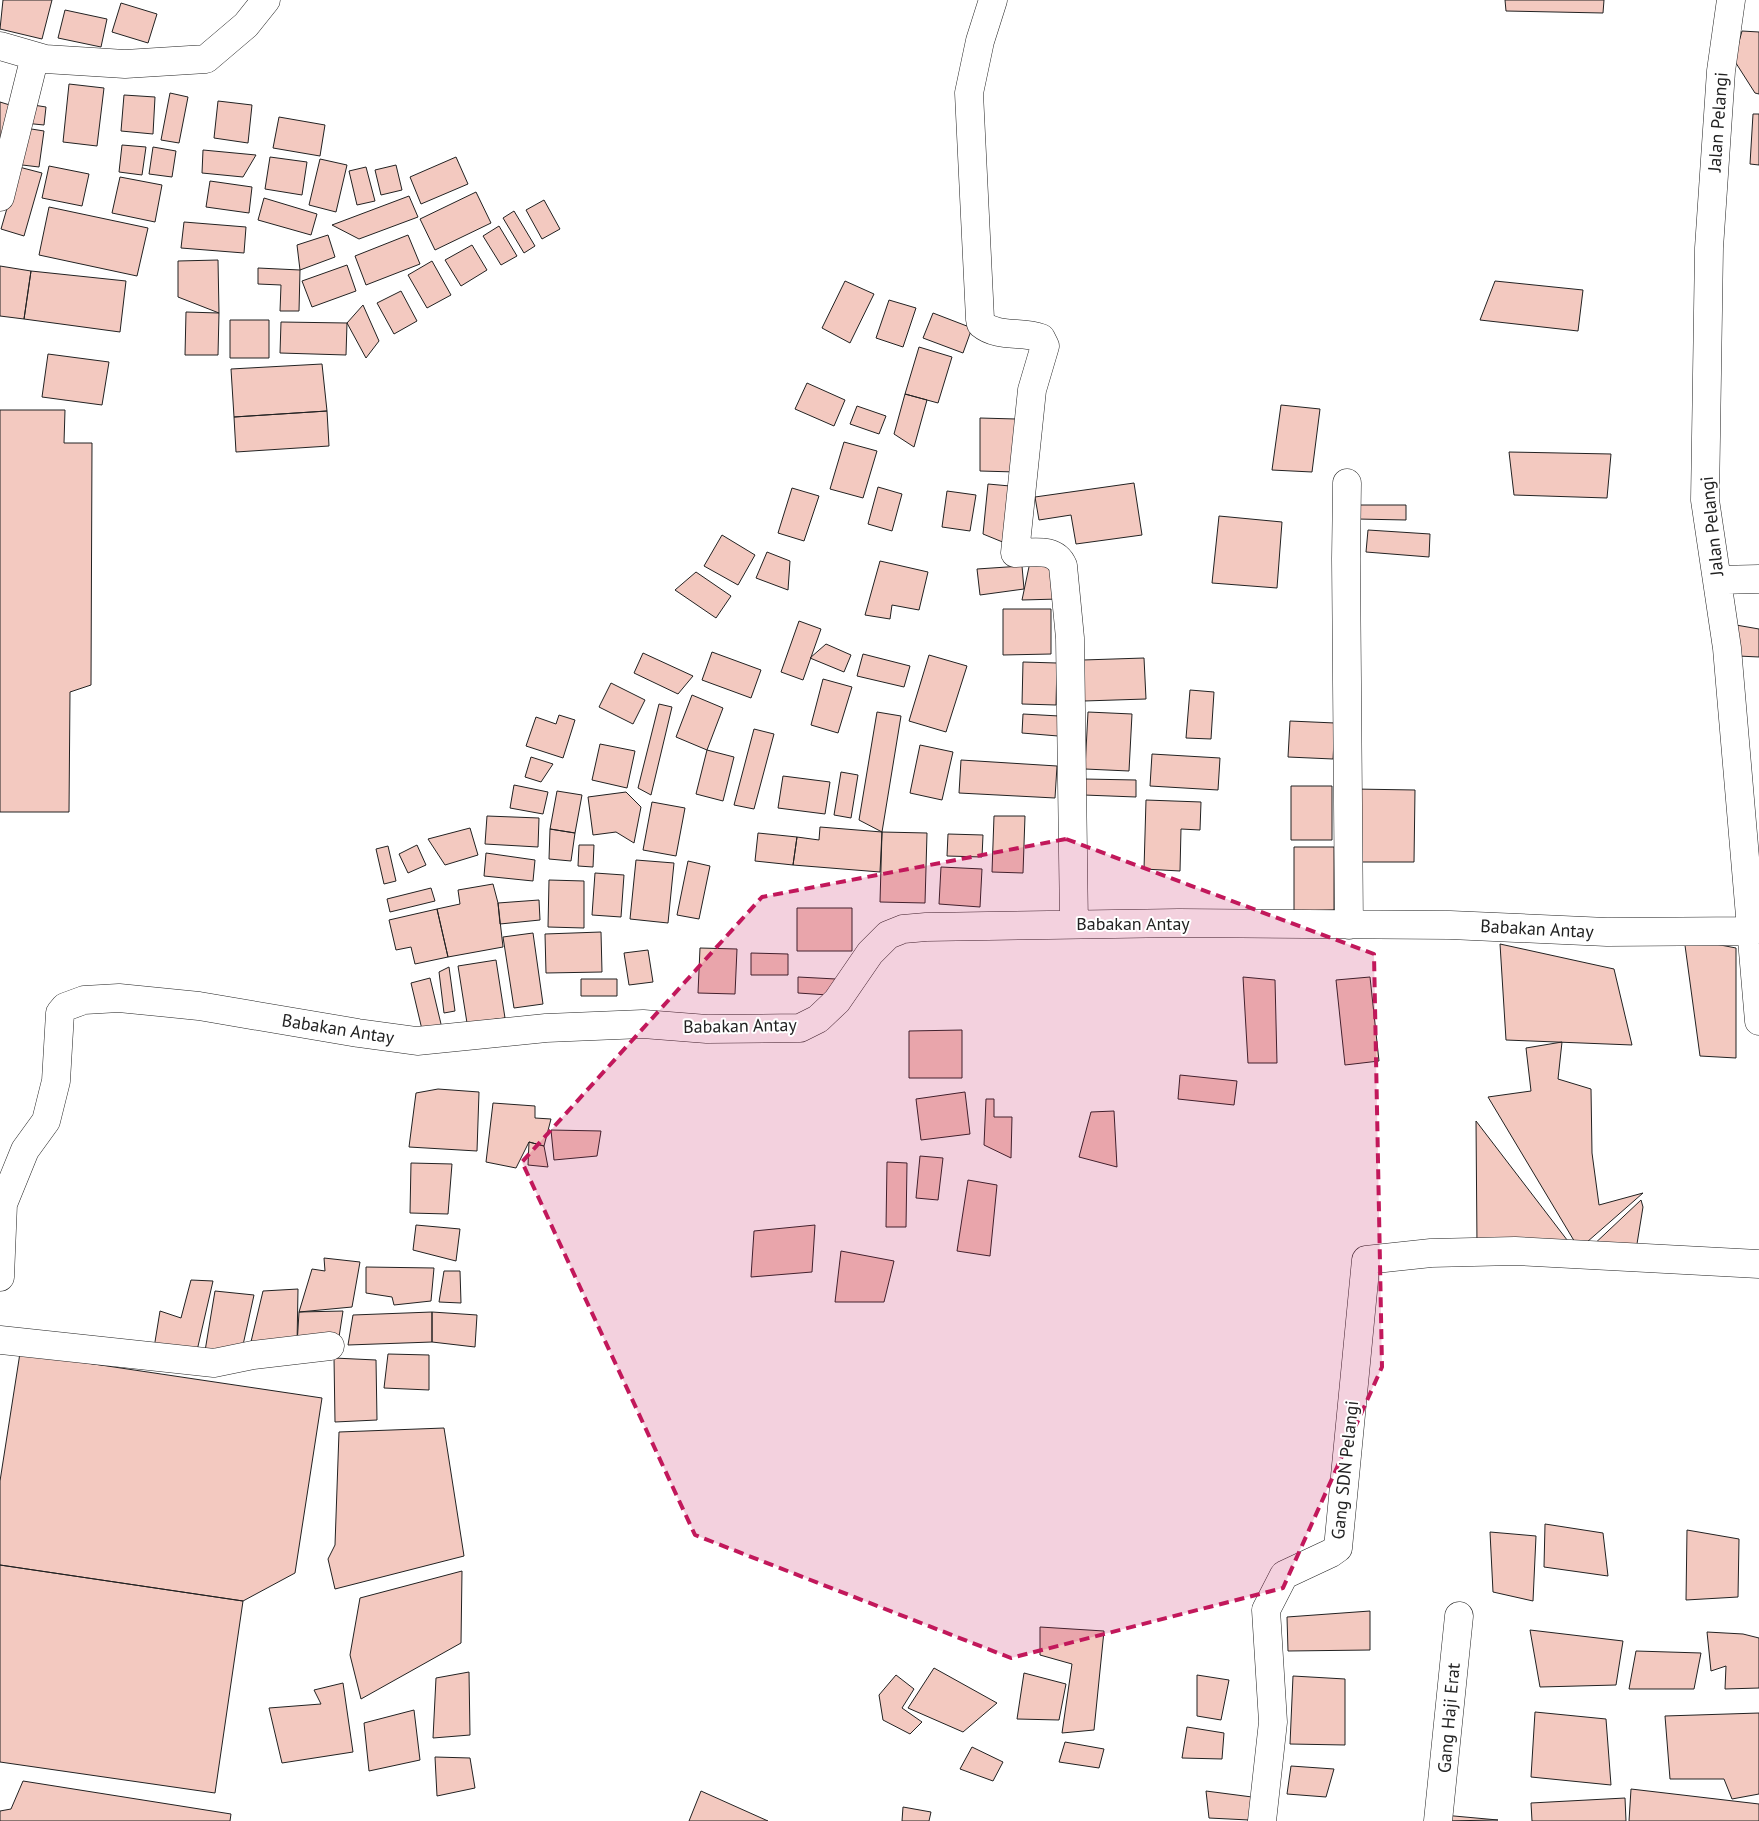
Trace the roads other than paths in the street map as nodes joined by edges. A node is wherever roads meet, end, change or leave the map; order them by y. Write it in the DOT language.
graph roads {
  1 [pos="266,0"];
  2 [pos="993,0"];
  3 [pos="1731,0"];
  4 [pos="0,46"];
  5 [pos="35,56"];
  6 [pos="0,197"];
  7 [pos="1347,483"];
  8 [pos="1759,579"];
  9 [pos="1717,580"];
  10 [pos="1074,924"];
  11 [pos="1349,925"];
  12 [pos="1753,931"];
  13 [pos="1759,1021"];
  14 [pos="1759,1264"];
  15 [pos="0,1277"];
  16 [pos="0,1340"];
  17 [pos="330,1346"];
  18 [pos="1459,1616"];
  19 [pos="1262,1821"];
  20 [pos="1438,1821"];
  1 -- 5 [label="street"];
  2 -- 10 [label="street"];
  3 -- 9 [label="street, Jalan Pelangi"];
  4 -- 5 [label="street"];
  5 -- 6 [label="street"];
  7 -- 11 [label="street"];
  8 -- 9 [label="street"];
  9 -- 12 [label="street, Jalan Pelangi"];
  10 -- 11 [label="street, Babakan Antay"];
  10 -- 15 [label="street, Babakan Antay"];
  11 -- 12 [label="street, Babakan Antay"];
  12 -- 13 [label="street, Jalan Pelangi"];
  14 -- 19 [label="street, Gang SDN Pelangi"];
  16 -- 17 [label="street"];
  18 -- 20 [label="street, Gang Haji Erat"];
}
